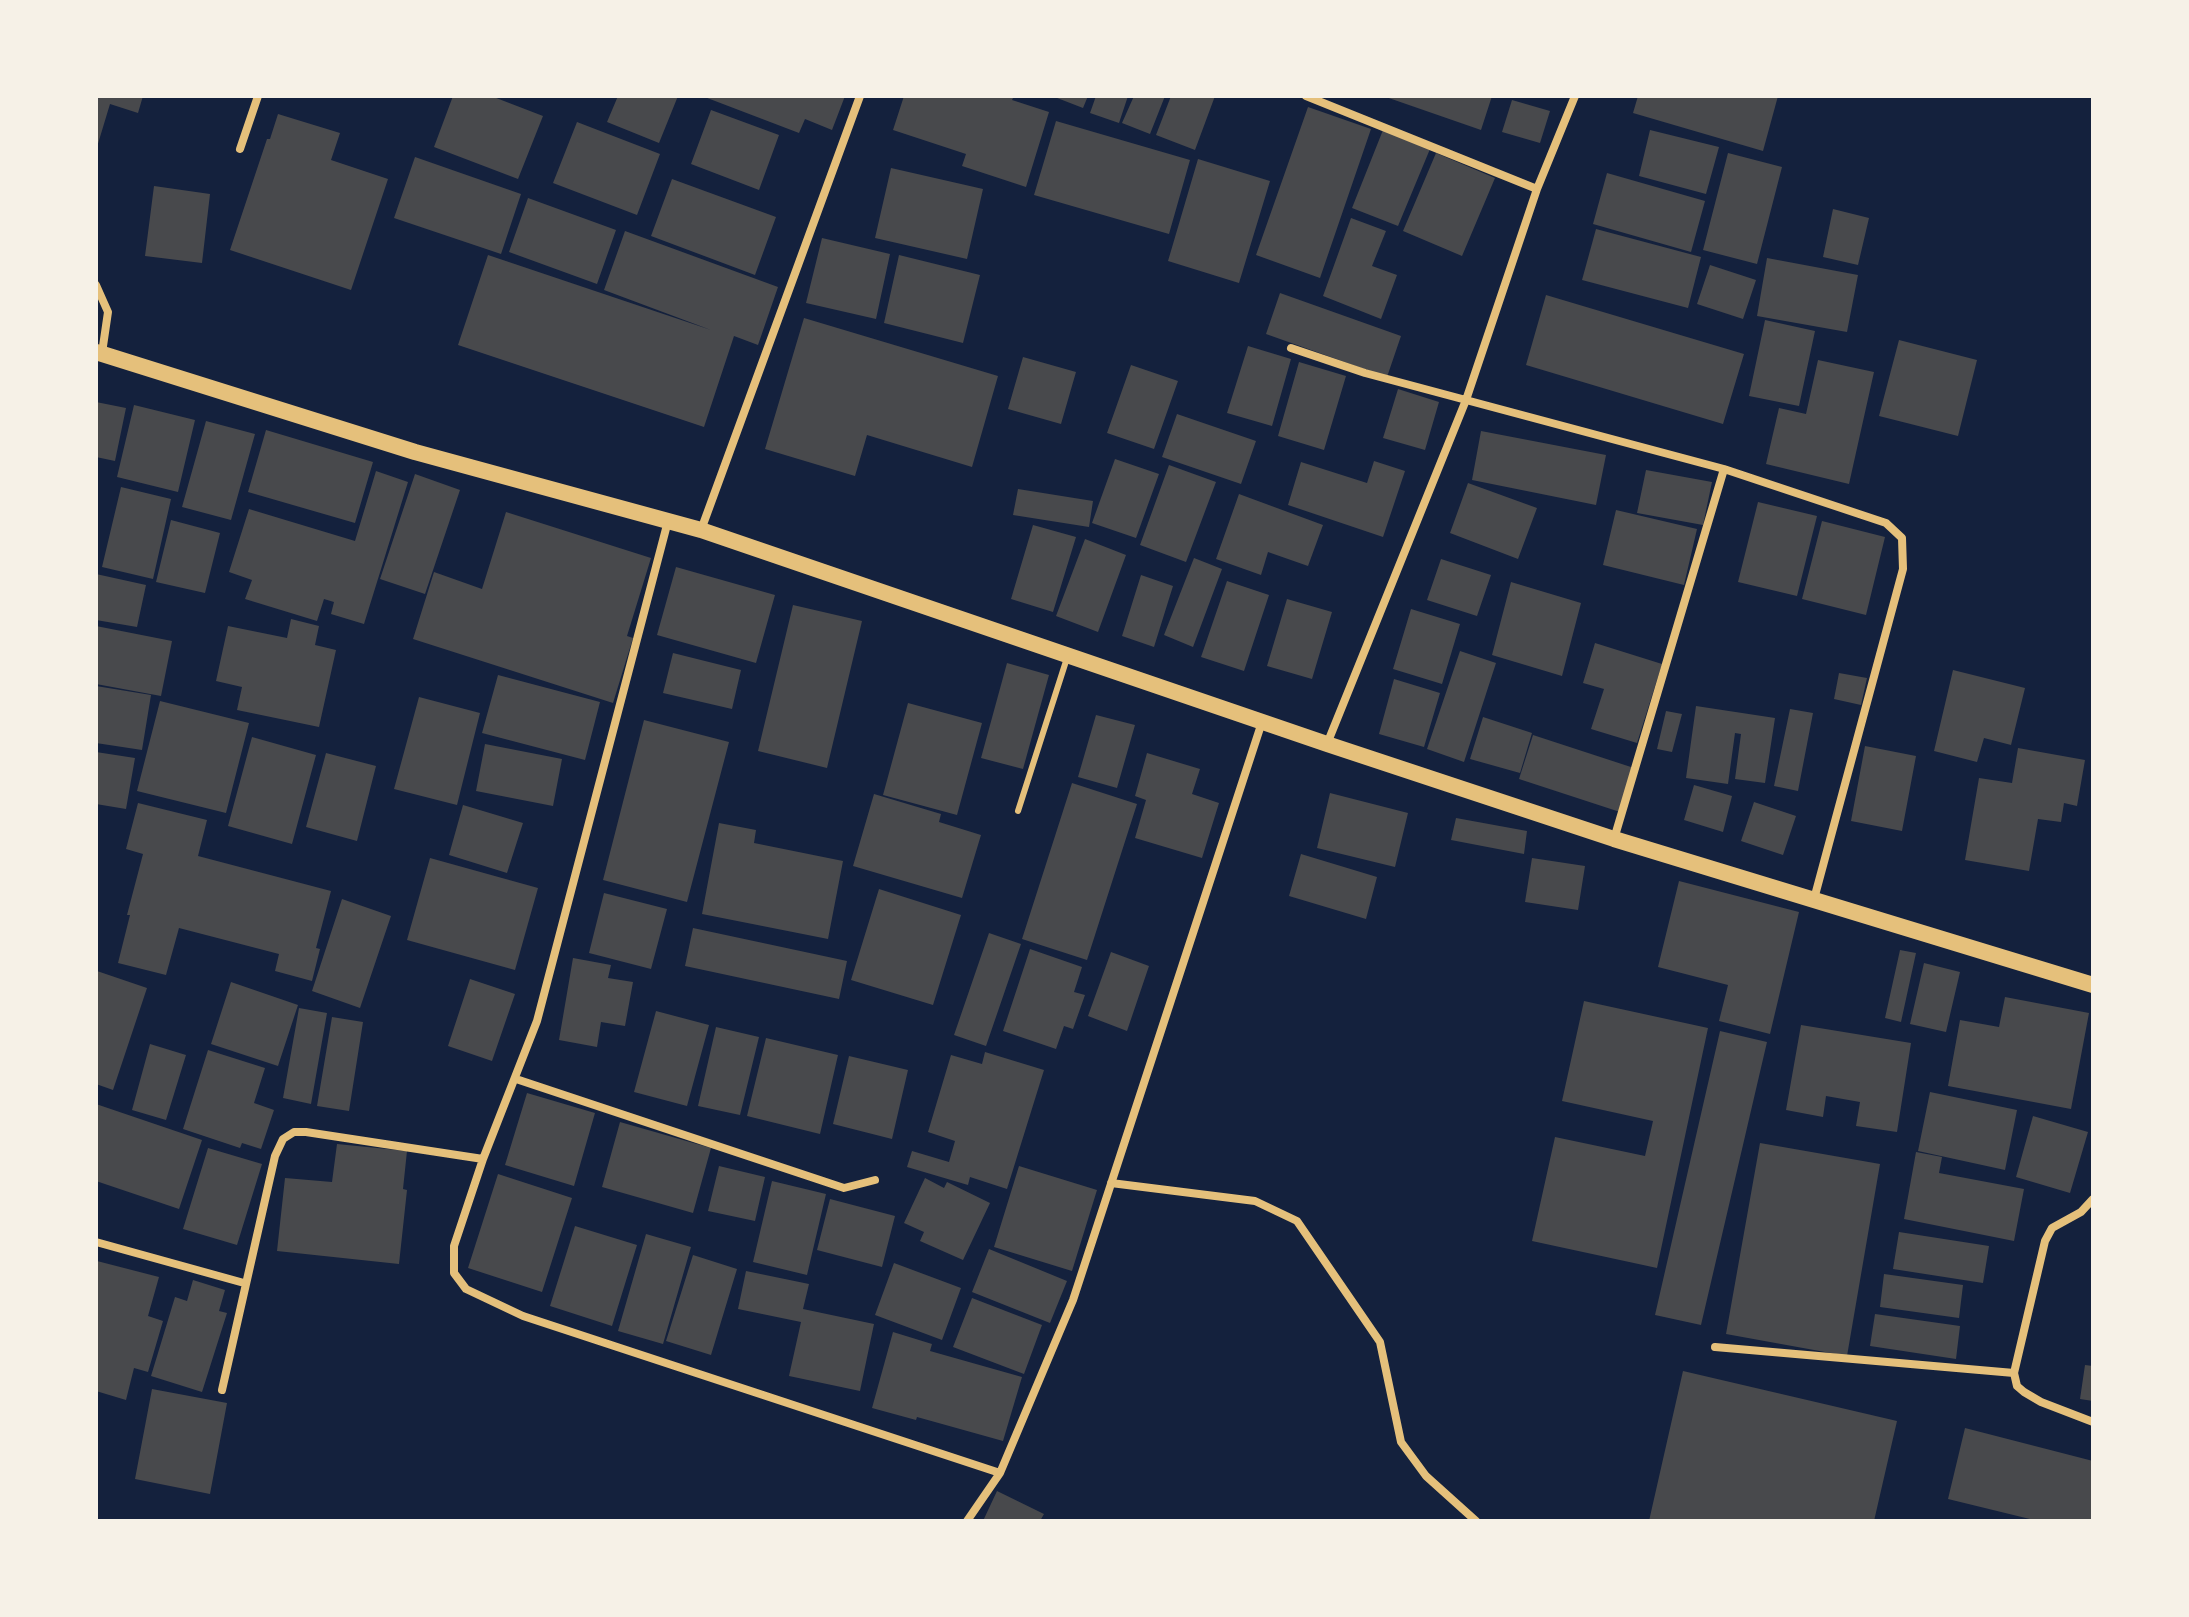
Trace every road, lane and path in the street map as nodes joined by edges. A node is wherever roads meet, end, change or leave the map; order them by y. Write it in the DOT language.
graph roads {
  1 [pos="258,96"];
  2 [pos="860,96"];
  3 [pos="1306,96"];
  4 [pos="1575,96"];
  5 [pos="240,149"];
  6 [pos="1537,189"];
  7 [pos="96,285"];
  8 [pos="1291,348"];
  9 [pos="99,353"];
  10 [pos="1466,400"];
  11 [pos="1724,469"];
  12 [pos="668,521"];
  13 [pos="701,530"];
  14 [pos="1068,655"];
  15 [pos="1262,722"];
  16 [pos="1327,744"];
  17 [pos="1018,811"];
  18 [pos="1614,839"];
  19 [pos="1813,901"];
  20 [pos="2093,985"];
  21 [pos="516,1079"];
  22 [pos="483,1159"];
  23 [pos="875,1180"];
  24 [pos="1111,1183"];
  25 [pos="2093,1199"];
  26 [pos="96,1242"];
  27 [pos="244,1283"];
  28 [pos="1715,1347"];
  29 [pos="2014,1373"];
  30 [pos="222,1390"];
  31 [pos="2093,1422"];
  32 [pos="1000,1473"];
  33 [pos="967,1521"];
  34 [pos="1476,1521"];
  1 -- 5 [label="street"];
  2 -- 13 [label="street"];
  3 -- 6 [label="street"];
  4 -- 6 [label="street"];
  6 -- 10 [label="street"];
  7 -- 9 [label="street"];
  8 -- 10 [label="street"];
  9 -- 12 [label="main road"];
  10 -- 11 [label="street"];
  10 -- 16 [label="street"];
  11 -- 18 [label="street"];
  11 -- 19 [label="street"];
  12 -- 13 [label="main road"];
  12 -- 21 [label="street"];
  13 -- 14 [label="main road"];
  14 -- 15 [label="main road"];
  14 -- 17 [label="lane"];
  15 -- 16 [label="main road"];
  15 -- 24 [label="street"];
  16 -- 18 [label="main road"];
  18 -- 19 [label="main road"];
  19 -- 20 [label="main road"];
  21 -- 22 [label="street"];
  21 -- 23 [label="street"];
  22 -- 27 [label="street"];
  22 -- 32 [label="street"];
  24 -- 32 [label="street"];
  24 -- 34 [label="street"];
  25 -- 29 [label="street"];
  26 -- 27 [label="street"];
  27 -- 30 [label="street"];
  28 -- 29 [label="street"];
  29 -- 31 [label="street"];
  32 -- 33 [label="street"];
}
